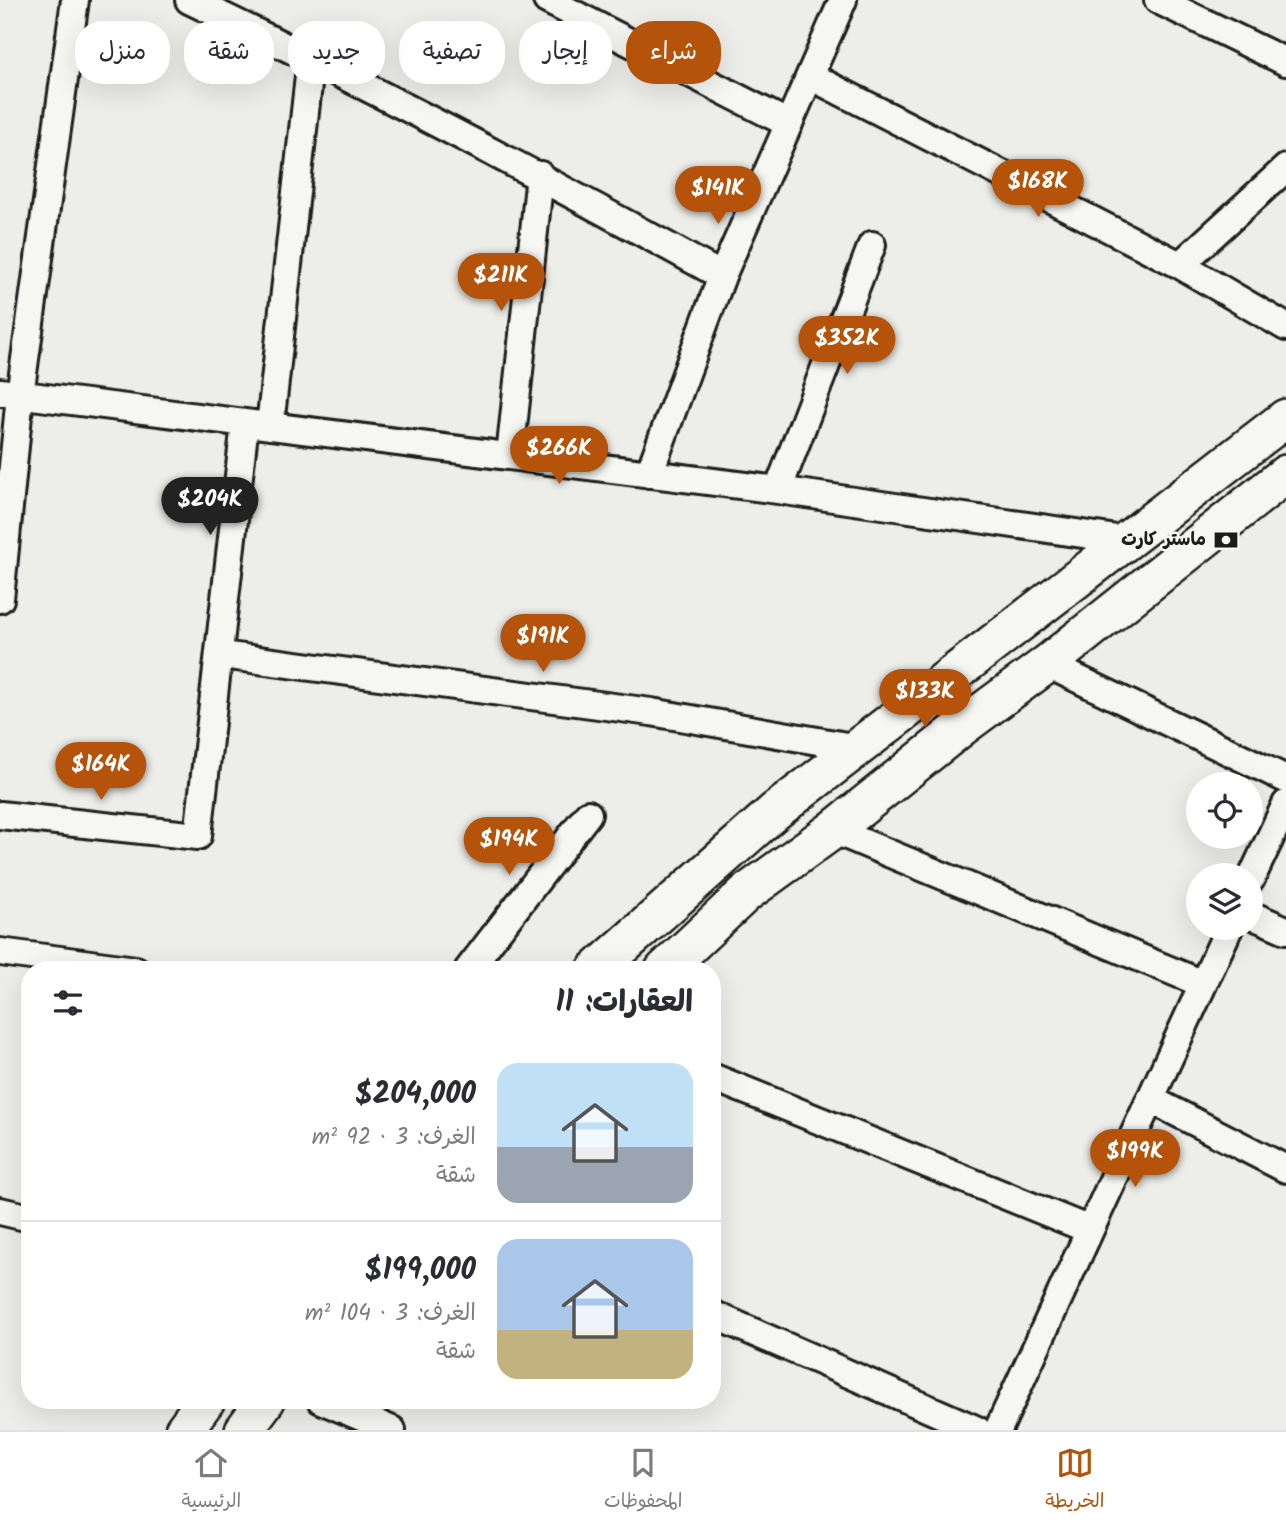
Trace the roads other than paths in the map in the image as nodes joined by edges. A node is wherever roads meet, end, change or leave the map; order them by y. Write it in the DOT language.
graph roads {
  1 [pos="75,0"];
  2 [pos="189,0"];
  3 [pos="547,0"];
  4 [pos="843,0"];
  5 [pos="1158,0"];
  6 [pos="288,47"];
  7 [pos="1286,62"];
  8 [pos="810,76"];
  9 [pos="307,84"];
  10 [pos="362,84"];
  11 [pos="789,124"];
  12 [pos="1286,168"];
  13 [pos="540,175"];
  14 [pos="872,245"];
  15 [pos="1180,265"];
  16 [pos="722,276"];
  17 [pos="1286,327"];
  18 [pos="10,394"];
  19 [pos="1286,418"];
  20 [pos="258,425"];
  21 [pos="510,456"];
  22 [pos="649,474"];
  23 [pos="1286,474"];
  24 [pos="778,490"];
  25 [pos="1124,540"];
  26 [pos="0,599"];
  27 [pos="221,655"];
  28 [pos="1047,664"];
  29 [pos="928,692"];
  30 [pos="963,726"];
  31 [pos="858,748"];
  32 [pos="1286,779"];
  33 [pos="1286,804"];
  34 [pos="589,814"];
  35 [pos="0,815"];
  36 [pos="833,830"];
  37 [pos="1258,863"];
  38 [pos="1263,920"];
  39 [pos="1286,930"];
  40 [pos="1223,940"];
  41 [pos="0,952"];
  42 [pos="68,961"];
  43 [pos="475,961"];
  44 [pos="606,961"];
  45 [pos="674,961"];
  46 [pos="1203,984"];
  47 [pos="721,1080"];
  48 [pos="1150,1100"];
  49 [pos="1286,1169"];
  50 [pos="0,1211"];
  51 [pos="21,1216"];
  52 [pos="1090,1230"];
  53 [pos="721,1318"];
  54 [pos="199,1409"];
  55 [pos="259,1409"];
  56 [pos="342,1409"];
  57 [pos="184,1430"];
  58 [pos="244,1430"];
  59 [pos="392,1430"];
  60 [pos="977,1430"];
  61 [pos="998,1430"];
  1 -- 18 [label="street"];
  2 -- 6 [label="street"];
  3 -- 11 [label="street"];
  4 -- 8 [label="street"];
  5 -- 7 [label="street"];
  8 -- 11 [label="street"];
  8 -- 15 [label="street"];
  9 -- 20 [label="street"];
  10 -- 13 [label="street"];
  11 -- 16 [label="street"];
  12 -- 15 [label="street"];
  13 -- 16 [label="street"];
  13 -- 21 [label="street"];
  14 -- 24 [label="street"];
  15 -- 17 [label="street"];
  16 -- 22 [label="street"];
  18 -- 20 [label="street"];
  18 -- 26 [label="street"];
  19 -- 25 [label="main road"];
  20 -- 21 [label="street"];
  20 -- 27 [label="street"];
  21 -- 22 [label="street"];
  22 -- 24 [label="street"];
  23 -- 28 [label="main road"];
  24 -- 25 [label="street"];
  25 -- 29 [label="main road"];
  27 -- 31 [label="street"];
  27 -- 35 [label="street"];
  28 -- 30 [label="main road"];
  28 -- 32 [label="street"];
  29 -- 30 [label="main road"];
  29 -- 31 [label="main road"];
  30 -- 36 [label="main road"];
  31 -- 44 [label="main road"];
  33 -- 37 [label="street"];
  34 -- 43 [label="street"];
  36 -- 45 [label="main road"];
  36 -- 46 [label="street"];
  38 -- 39 [label="street"];
  40 -- 46 [label="street"];
  41 -- 42 [label="street"];
  46 -- 48 [label="street"];
  47 -- 52 [label="street"];
  48 -- 49 [label="street"];
  48 -- 52 [label="street"];
  50 -- 51 [label="street"];
  52 -- 61 [label="street"];
  53 -- 60 [label="street"];
  54 -- 57 [label="main road"];
  55 -- 58 [label="main road"];
  56 -- 59 [label="street"];
}
